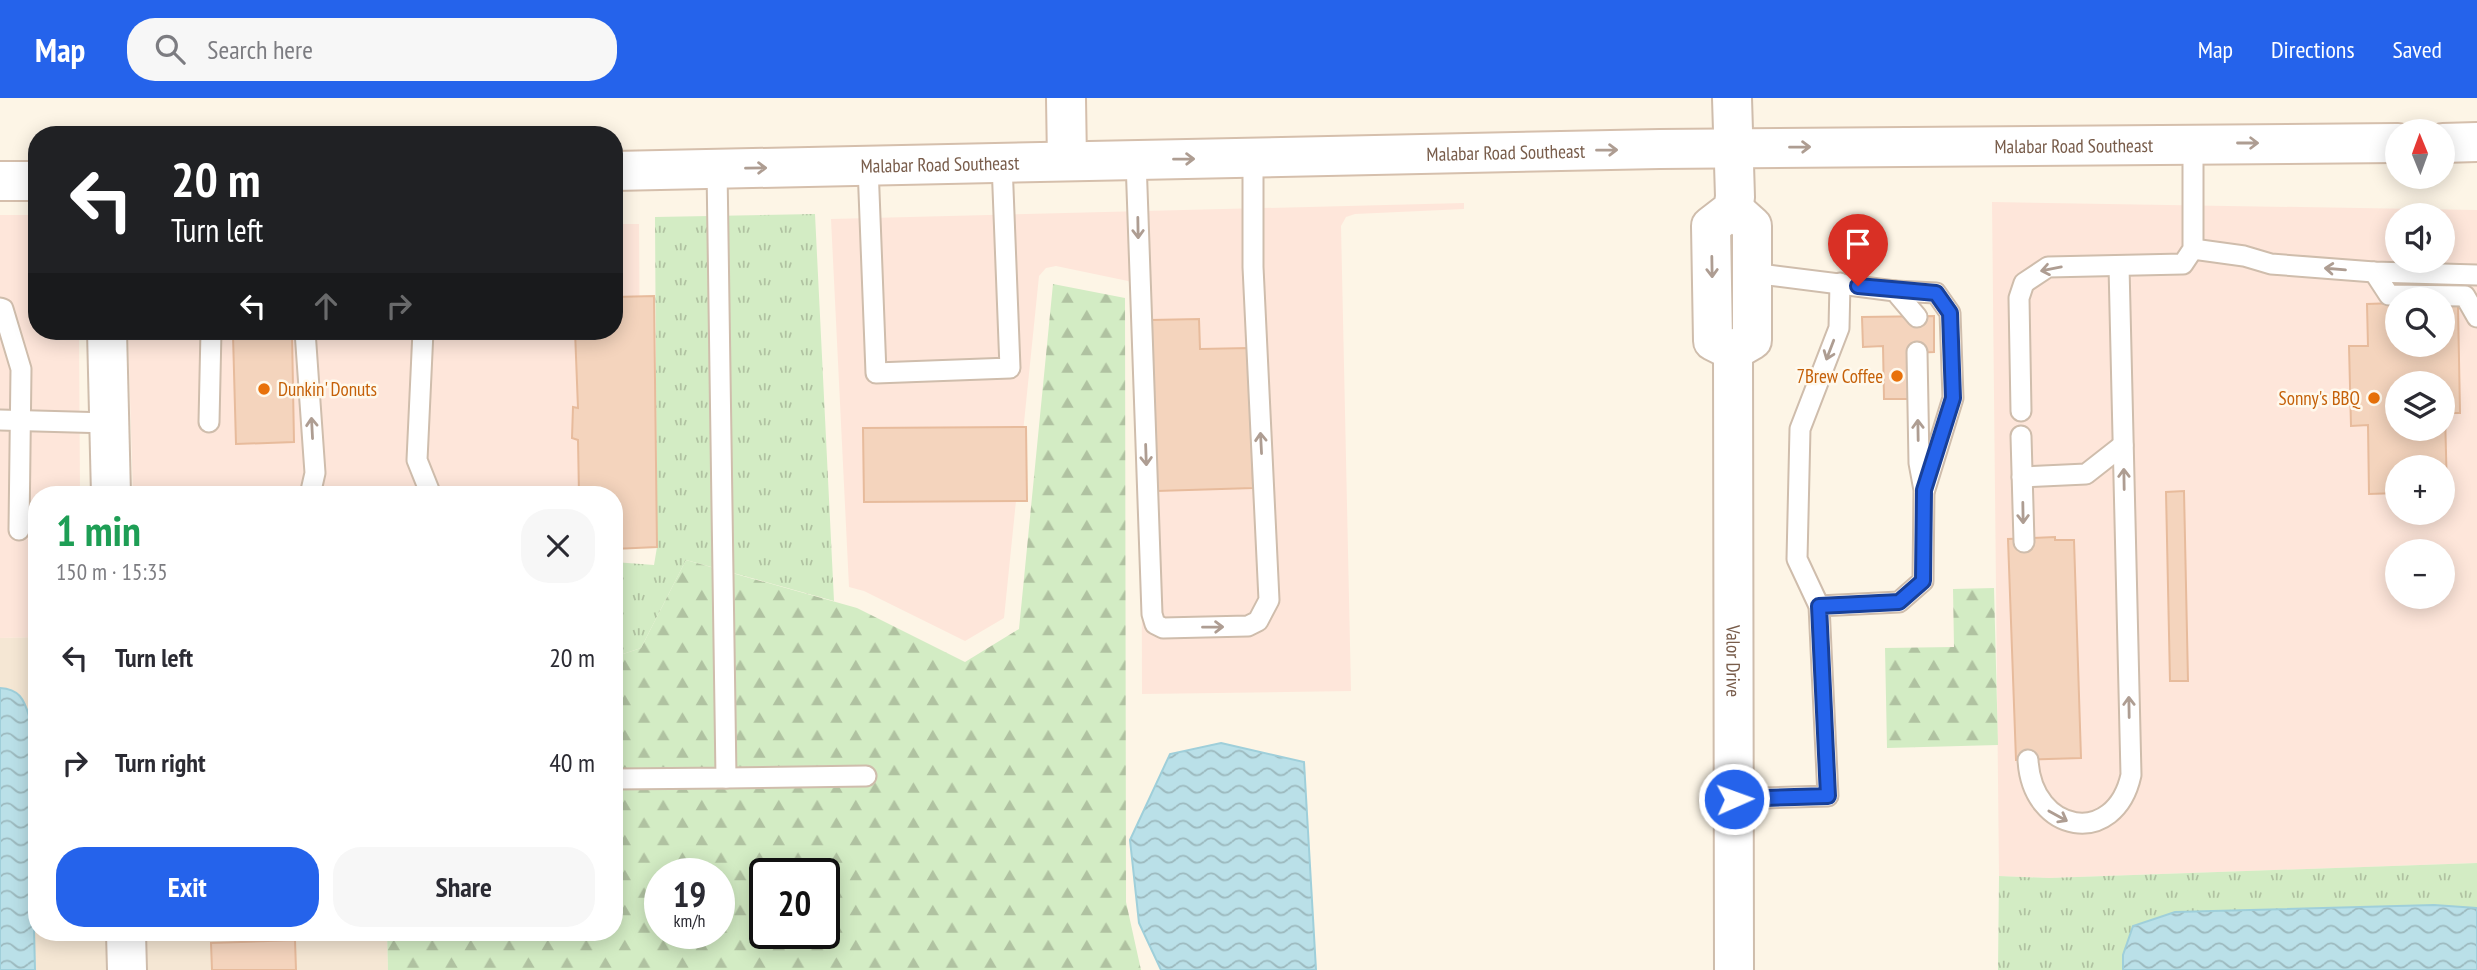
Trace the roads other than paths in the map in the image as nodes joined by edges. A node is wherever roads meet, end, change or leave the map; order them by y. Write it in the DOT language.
graph roads {
  1 [pos="1066,98"];
  2 [pos="1732,98"];
  3 [pos="2455,142"];
  4 [pos="2477,142"];
  5 [pos="2385,143"];
  6 [pos="2193,144"];
  7 [pos="1732,148"];
  8 [pos="1253,158"];
  9 [pos="1136,160"];
  10 [pos="1067,162"];
  11 [pos="1002,163"];
  12 [pos="868,166"];
  13 [pos="717,169"];
  14 [pos="623,171"];
  15 [pos="0,181"];
  16 [pos="28,181"];
  17 [pos="1733,209"];
  18 [pos="2193,249"];
  19 [pos="2119,266"];
  20 [pos="2374,272"];
  21 [pos="1752,273"];
  22 [pos="2477,275"];
  23 [pos="1840,283"];
  24 [pos="1895,291"];
  25 [pos="0,309"];
  26 [pos="1917,317"];
  27 [pos="2477,317"];
  28 [pos="107,340"];
  29 [pos="211,340"];
  30 [pos="306,340"];
  31 [pos="423,340"];
  32 [pos="1733,351"];
  33 [pos="1917,352"];
  34 [pos="2021,411"];
  35 [pos="21,419"];
  36 [pos="0,420"];
  37 [pos="209,422"];
  38 [pos="109,423"];
  39 [pos="2021,436"];
  40 [pos="2123,445"];
  41 [pos="2022,477"];
  42 [pos="111,486"];
  43 [pos="312,486"];
  44 [pos="427,486"];
  45 [pos="1924,490"];
  46 [pos="19,530"];
  47 [pos="2024,542"];
  48 [pos="1819,606"];
  49 [pos="2028,760"];
  50 [pos="866,776"];
  51 [pos="726,778"];
  52 [pos="623,779"];
  53 [pos="1734,799"];
  54 [pos="126,941"];
  55 [pos="127,970"];
  56 [pos="1734,970"];
  1 -- 10 [label="main road"];
  2 -- 7 [label="main road"];
  3 -- 4 [label="main road"];
  6 -- 5 [label="main road, Malabar Road Southeast, one-way"];
  7 -- 6 [label="main road, Malabar Road Southeast, one-way"];
  6 -- 18 [label="lane"];
  8 -- 7 [label="main road, Malabar Road Southeast, one-way"];
  7 -- 17 [label="main road"];
  9 -- 8 [label="main road, Malabar Road Southeast, one-way"];
  9 -- 8 [label="lane, one-way"];
  9 -- 10 [label="main road, Malabar Road Southeast"];
  10 -- 11 [label="main road, Malabar Road Southeast"];
  11 -- 12 [label="main road, Malabar Road Southeast"];
  11 -- 12 [label="lane"];
  13 -- 12 [label="main road, Malabar Road Southeast, one-way"];
  13 -- 14 [label="main road, Malabar Road Southeast"];
  13 -- 51 [label="lane"];
  15 -- 16 [label="main road"];
  17 -- 21 [label="main road"];
  17 -- 32 [label="main road, one-way"];
  18 -- 19 [label="lane"];
  20 -- 18 [label="lane, one-way"];
  19 -- 34 [label="lane, one-way"];
  19 -- 40 [label="lane"];
  20 -- 22 [label="lane"];
  20 -- 27 [label="lane"];
  21 -- 23 [label="lane"];
  21 -- 32 [label="main road"];
  23 -- 24 [label="lane"];
  23 -- 48 [label="lane, one-way"];
  24 -- 26 [label="lane"];
  24 -- 45 [label="lane"];
  25 -- 35 [label="lane"];
  28 -- 38 [label="main road"];
  29 -- 37 [label="lane"];
  43 -- 30 [label="lane, one-way"];
  31 -- 44 [label="lane"];
  32 -- 53 [label="main road, Valor Drive"];
  45 -- 33 [label="lane, one-way"];
  35 -- 36 [label="lane"];
  35 -- 38 [label="lane"];
  35 -- 46 [label="lane"];
  38 -- 42 [label="main road"];
  39 -- 41 [label="lane"];
  40 -- 41 [label="lane"];
  49 -- 40 [label="lane, one-way"];
  41 -- 47 [label="lane, one-way"];
  45 -- 48 [label="lane"];
  48 -- 53 [label="lane"];
  50 -- 51 [label="lane"];
  51 -- 52 [label="lane"];
  53 -- 56 [label="main road, Valor Drive"];
  54 -- 55 [label="main road"];
}
